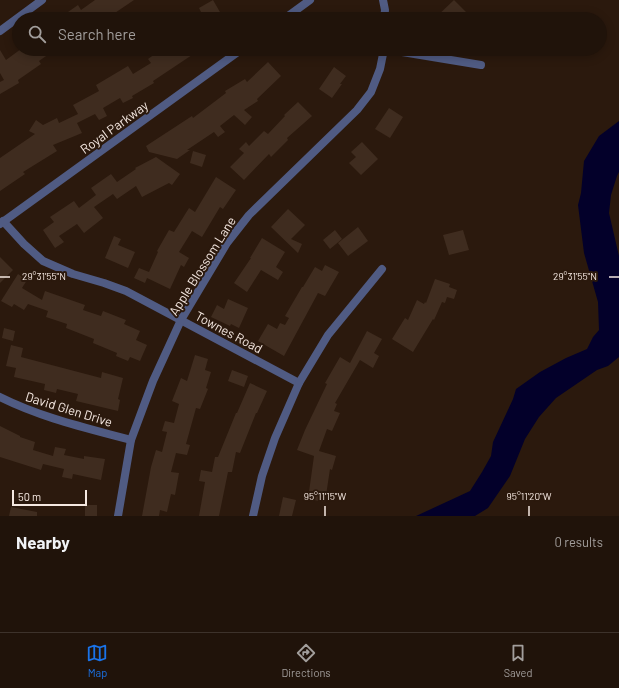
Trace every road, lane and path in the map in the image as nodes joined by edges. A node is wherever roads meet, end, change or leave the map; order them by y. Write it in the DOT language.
graph roads {
  1 [pos="42,0"];
  2 [pos="310,0"];
  3 [pos="383,0"];
  4 [pos="25,12"];
  5 [pos="294,12"];
  6 [pos="385,12"];
  7 [pos="12,21"];
  8 [pos="0,30"];
  9 [pos="232,56"];
  10 [pos="383,56"];
  11 [pos="426,56"];
  12 [pos="481,65"];
  13 [pos="2,223"];
  14 [pos="382,270"];
  15 [pos="181,320"];
  16 [pos="299,383"];
  17 [pos="0,397"];
  18 [pos="132,440"];
  19 [pos="118,516"];
  20 [pos="253,516"];
  1 -- 4 [label="street"];
  2 -- 5 [label="street"];
  3 -- 6 [label="street"];
  7 -- 8 [label="street"];
  9 -- 13 [label="street, Royal Parkway"];
  10 -- 15 [label="street, Apple Blossom Lane"];
  11 -- 12 [label="street"];
  13 -- 15 [label="street, Townes Road"];
  14 -- 16 [label="street"];
  15 -- 16 [label="street, Townes Road"];
  15 -- 18 [label="street, Apple Blossom Lane"];
  16 -- 20 [label="street"];
  17 -- 18 [label="street, David Glen Drive"];
  18 -- 19 [label="street, Apple Blossom Lane"];
}
